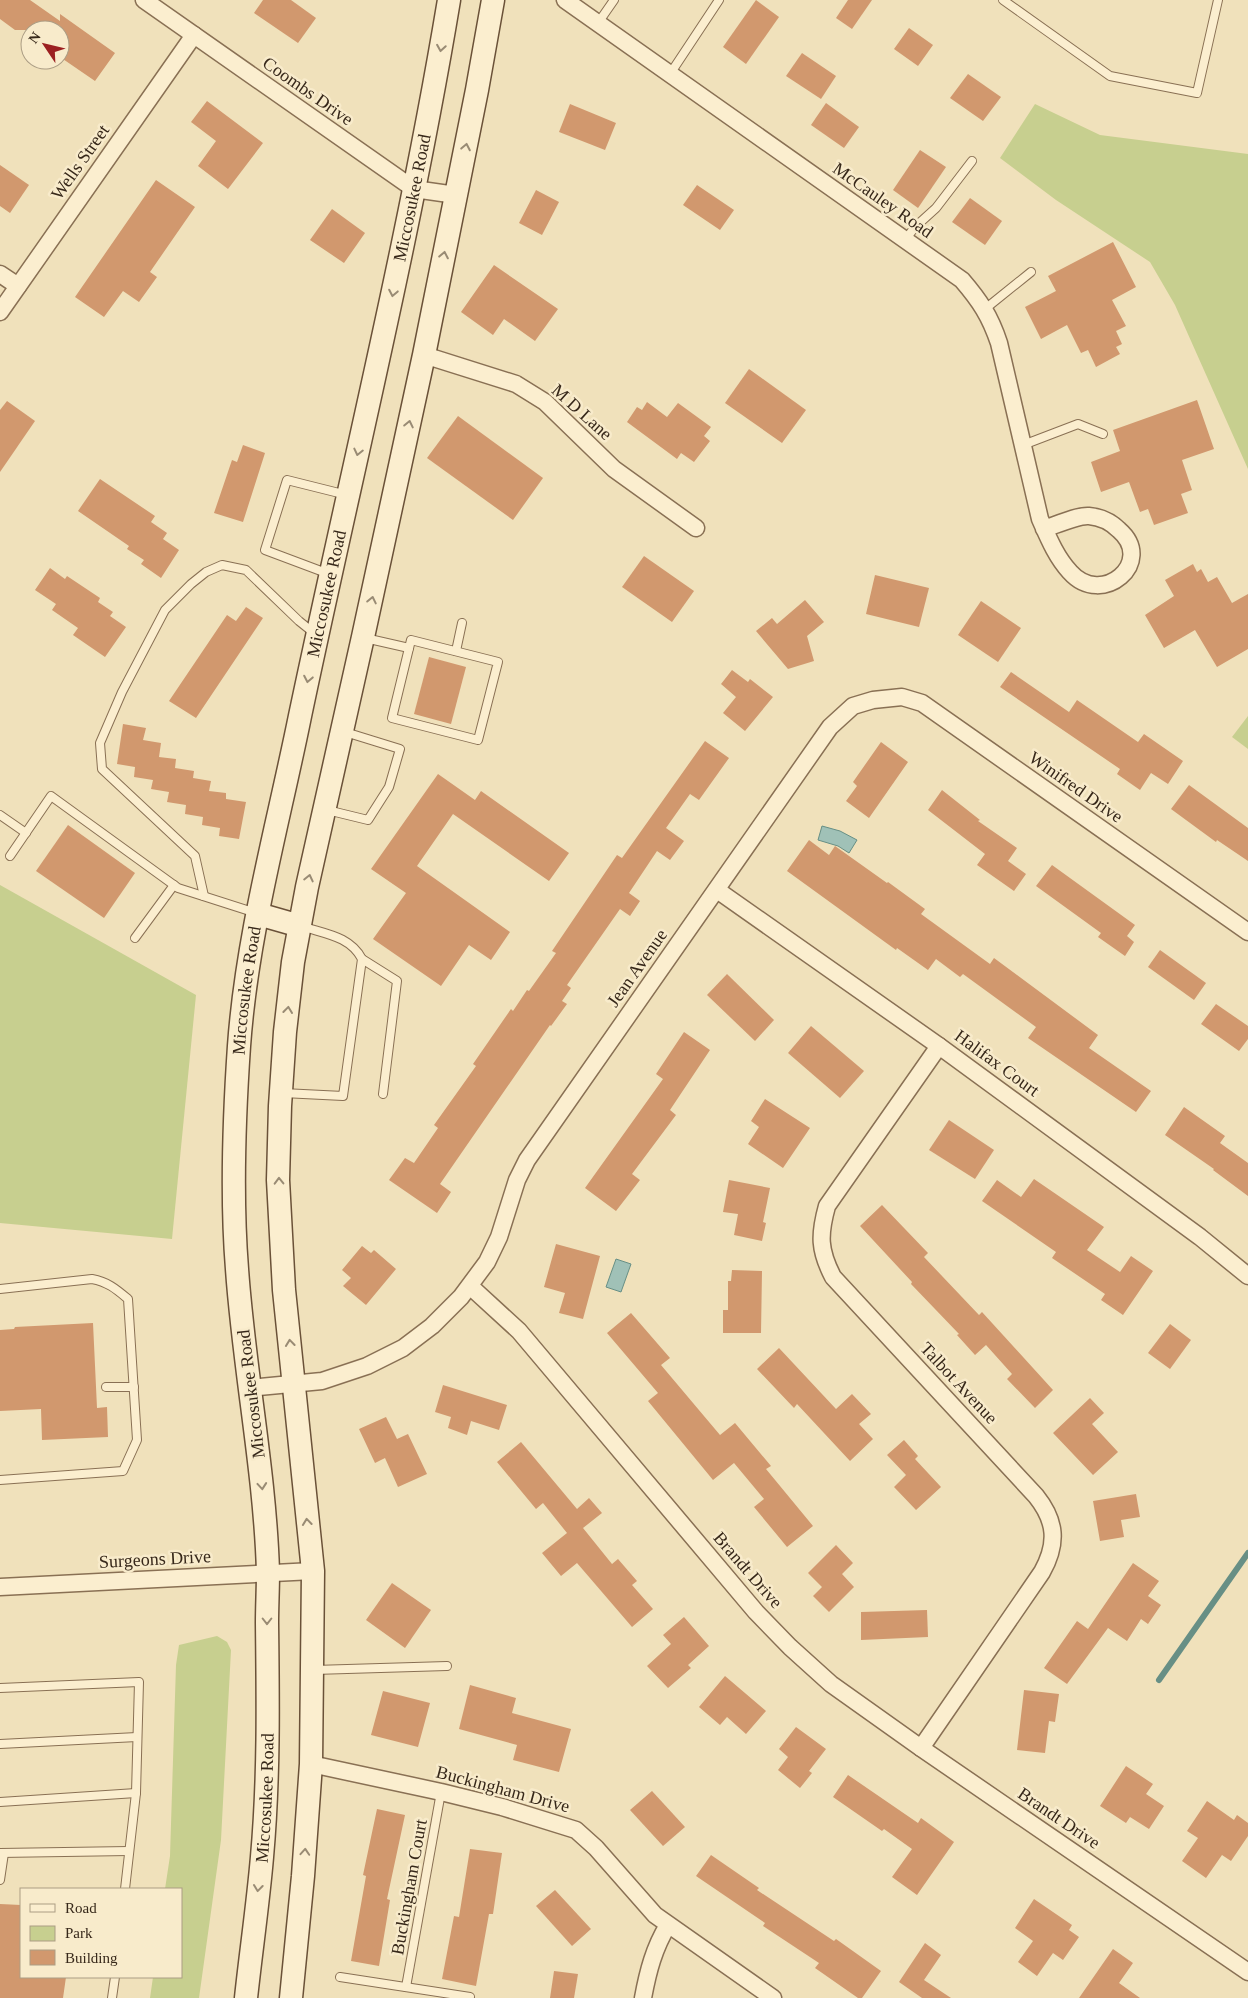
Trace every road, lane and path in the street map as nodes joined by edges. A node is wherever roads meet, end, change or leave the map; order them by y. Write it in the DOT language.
graph roads {
  1 [pos="144,0"];
  2 [pos="449,0"];
  3 [pos="494,0"];
  4 [pos="565,0"];
  5 [pos="614,0"];
  6 [pos="719,0"];
  7 [pos="1003,0"];
  8 [pos="1218,0"];
  9 [pos="598,23"];
  10 [pos="194,35"];
  11 [pos="670,74"];
  12 [pos="972,161"];
  13 [pos="414,189"];
  14 [pos="456,195"];
  15 [pos="905,240"];
  16 [pos="1031,272"];
  17 [pos="0,274"];
  18 [pos="18,286"];
  19 [pos="985,309"];
  20 [pos="0,312"];
  21 [pos="424,355"];
  22 [pos="1102,434"];
  23 [pos="1023,445"];
  24 [pos="349,496"];
  25 [pos="696,528"];
  26 [pos="1044,528"];
  27 [pos="330,575"];
  28 [pos="462,623"];
  29 [pos="317,634"];
  30 [pos="364,637"];
  31 [pos="409,648"];
  32 [pos="456,651"];
  33 [pos="873,700"];
  34 [pos="343,731"];
  35 [pos="325,809"];
  36 [pos="0,815"];
  37 [pos="26,833"];
  38 [pos="10,856"];
  39 [pos="174,885"];
  40 [pos="717,890"];
  41 [pos="204,896"];
  42 [pos="258,914"];
  43 [pos="300,926"];
  44 [pos="1248,932"];
  45 [pos="136,938"];
  46 [pos="362,959"];
  47 [pos="938,1046"];
  48 [pos="281,1093"];
  49 [pos="383,1094"];
  50 [pos="1248,1276"];
  51 [pos="470,1287"];
  52 [pos="0,1289"];
  53 [pos="294,1383"];
  54 [pos="134,1386"];
  55 [pos="106,1387"];
  56 [pos="249,1388"];
  57 [pos="0,1480"];
  58 [pos="313,1571"];
  59 [pos="268,1572"];
  60 [pos="0,1587"];
  61 [pos="447,1666"];
  62 [pos="312,1670"];
  63 [pos="0,1688"];
  64 [pos="137,1737"];
  65 [pos="0,1744"];
  66 [pos="921,1748"];
  67 [pos="311,1764"];
  68 [pos="441,1792"];
  69 [pos="136,1793"];
  70 [pos="0,1802"];
  71 [pos="129,1851"];
  72 [pos="2,1853"];
  73 [pos="0,1880"];
  74 [pos="125,1888"];
  75 [pos="668,1925"];
  76 [pos="1248,1972"];
  77 [pos="340,1976"];
  78 [pos="114,1978"];
  79 [pos="406,1987"];
  80 [pos="112,1998"];
  81 [pos="246,1998"];
  82 [pos="291,1998"];
  83 [pos="470,1998"];
  84 [pos="643,1998"];
  85 [pos="773,1998"];
  1 -- 10 [label="street, Coombs Drive"];
  2 -- 13 [label="street, Miccosukee Road, one-way"];
  14 -- 3 [label="street, one-way"];
  4 -- 9 [label="street, McCauley Road"];
  5 -- 9 [label="lane"];
  6 -- 11 [label="lane"];
  7 -- 8 [label="lane"];
  9 -- 11 [label="street, McCauley Road"];
  10 -- 13 [label="street, Coombs Drive"];
  10 -- 18 [label="street, Wells Street"];
  11 -- 15 [label="street, McCauley Road"];
  12 -- 15 [label="lane"];
  13 -- 14 [label="street, Coombs Drive"];
  13 -- 24 [label="street, Miccosukee Road, one-way"];
  21 -- 14 [label="street, one-way"];
  15 -- 19 [label="street, McCauley Road"];
  16 -- 19 [label="lane"];
  17 -- 18 [label="street"];
  18 -- 20 [label="street, Wells Street"];
  19 -- 23 [label="street, McCauley Road"];
  21 -- 25 [label="street, M D Lane"];
  30 -- 21 [label="street, one-way"];
  22 -- 23 [label="lane"];
  23 -- 26 [label="street, McCauley Road"];
  24 -- 27 [label="street, Miccosukee Road"];
  24 -- 27 [label="lane"];
  26 -- 26 [label="street, McCauley Road"];
  27 -- 29 [label="street, Miccosukee Road"];
  28 -- 32 [label="lane"];
  29 -- 41 [label="lane"];
  29 -- 42 [label="street, Miccosukee Road, one-way"];
  30 -- 31 [label="lane"];
  30 -- 34 [label="street"];
  31 -- 32 [label="lane"];
  31 -- 32 [label="lane"];
  33 -- 40 [label="street, Jean Avenue"];
  33 -- 44 [label="street, Winifred Drive"];
  34 -- 35 [label="street"];
  34 -- 35 [label="lane"];
  43 -- 35 [label="street, one-way"];
  36 -- 37 [label="lane"];
  37 -- 38 [label="lane"];
  37 -- 39 [label="lane"];
  39 -- 41 [label="lane"];
  39 -- 45 [label="lane"];
  40 -- 47 [label="street, Halifax Court"];
  40 -- 51 [label="street, Jean Avenue"];
  41 -- 42 [label="lane"];
  42 -- 43 [label="street"];
  42 -- 56 [label="street, Miccosukee Road"];
  43 -- 46 [label="lane"];
  48 -- 43 [label="street, one-way"];
  46 -- 48 [label="lane"];
  46 -- 49 [label="lane"];
  47 -- 50 [label="street, Halifax Court"];
  47 -- 66 [label="street, Talbot Avenue"];
  53 -- 48 [label="street, one-way"];
  51 -- 53 [label="street"];
  51 -- 66 [label="street, Brandt Drive"];
  52 -- 54 [label="lane"];
  53 -- 56 [label="street"];
  58 -- 53 [label="street, one-way"];
  54 -- 55 [label="lane"];
  54 -- 57 [label="lane"];
  56 -- 59 [label="street, Miccosukee Road, one-way"];
  58 -- 59 [label="street, Surgeons Drive"];
  58 -- 62 [label="street"];
  59 -- 60 [label="street, Surgeons Drive"];
  59 -- 81 [label="street, Miccosukee Road, one-way"];
  61 -- 62 [label="lane"];
  62 -- 67 [label="street"];
  63 -- 64 [label="lane"];
  64 -- 65 [label="lane"];
  64 -- 69 [label="lane"];
  66 -- 76 [label="street, Brandt Drive"];
  67 -- 68 [label="street, Buckingham Drive"];
  82 -- 67 [label="street, one-way"];
  68 -- 75 [label="street, Buckingham Drive"];
  68 -- 79 [label="lane, Buckingham Court"];
  69 -- 70 [label="lane"];
  69 -- 71 [label="lane"];
  71 -- 72 [label="lane"];
  71 -- 74 [label="lane"];
  72 -- 73 [label="lane"];
  75 -- 84 [label="street"];
  75 -- 85 [label="street, Buckingham Drive"];
  77 -- 79 [label="lane"];
  78 -- 80 [label="lane"];
  79 -- 83 [label="lane"];
}
